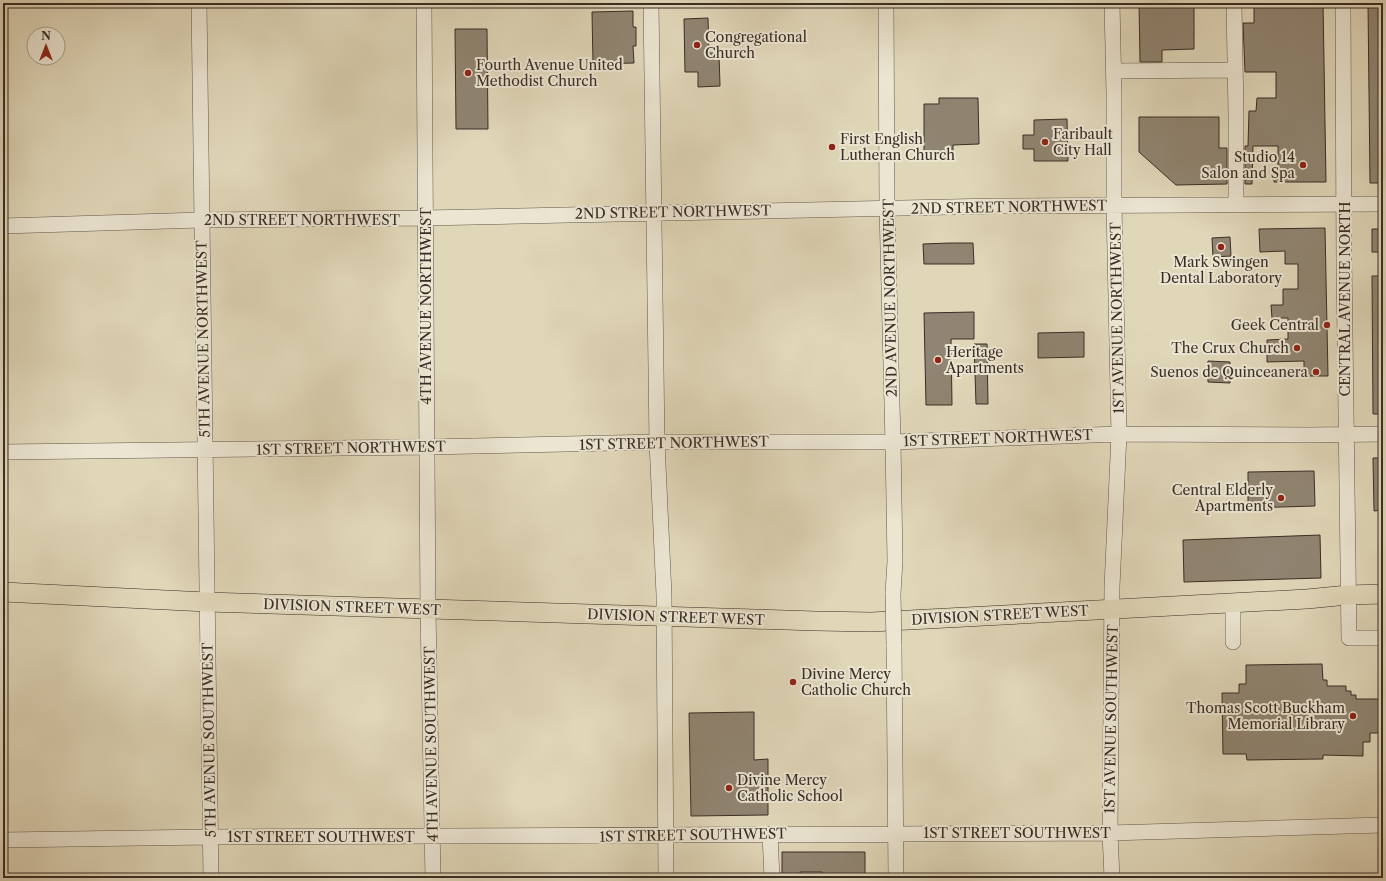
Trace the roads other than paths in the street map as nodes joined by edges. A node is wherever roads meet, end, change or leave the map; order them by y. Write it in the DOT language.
graph roads {
  1 [pos="199,3"];
  2 [pos="424,3"];
  3 [pos="652,3"];
  4 [pos="886,3"];
  5 [pos="1112,3"];
  6 [pos="1234,3"];
  7 [pos="1343,3"];
  8 [pos="1235,70"];
  9 [pos="1114,72"];
  10 [pos="1344,204"];
  11 [pos="1383,204"];
  12 [pos="1114,205"];
  13 [pos="1236,205"];
  14 [pos="887,208"];
  15 [pos="654,212"];
  16 [pos="425,218"];
  17 [pos="201,220"];
  18 [pos="3,226"];
  19 [pos="1119,434"];
  20 [pos="1383,434"];
  21 [pos="1346,435"];
  22 [pos="657,442"];
  23 [pos="893,442"];
  24 [pos="427,447"];
  25 [pos="205,450"];
  26 [pos="3,452"];
  27 [pos="3,592"];
  28 [pos="1383,594"];
  29 [pos="1348,595"];
  30 [pos="206,602"];
  31 [pos="1233,602"];
  32 [pos="1113,608"];
  33 [pos="428,610"];
  34 [pos="664,617"];
  35 [pos="1383,638"];
  36 [pos="1233,642"];
  37 [pos="1383,825"];
  38 [pos="895,833"];
  39 [pos="1110,833"];
  40 [pos="770,834"];
  41 [pos="666,835"];
  42 [pos="432,836"];
  43 [pos="210,837"];
  44 [pos="3,840"];
  45 [pos="210,878"];
  46 [pos="433,878"];
  47 [pos="666,878"];
  48 [pos="772,878"];
  49 [pos="896,878"];
  50 [pos="1112,878"];
  1 -- 17 [label="street, 5TH AVENUE NORTHWEST"];
  2 -- 16 [label="street, 4TH AVENUE NORTHWEST"];
  3 -- 15 [label="street"];
  4 -- 14 [label="street, 2ND AVENUE NORTHWEST"];
  5 -- 9 [label="street, 1ST AVENUE NORTHWEST"];
  6 -- 8 [label="street"];
  7 -- 10 [label="street, CENTRAL AVENUE NORTH"];
  8 -- 9 [label="street"];
  8 -- 13 [label="street"];
  9 -- 12 [label="street, 1ST AVENUE NORTHWEST"];
  10 -- 11 [label="street, 2ND STREET NORTHWEST"];
  10 -- 13 [label="street, 2ND STREET NORTHWEST"];
  10 -- 21 [label="street, CENTRAL AVENUE NORTH"];
  12 -- 13 [label="street, 2ND STREET NORTHWEST"];
  12 -- 14 [label="street, 2ND STREET NORTHWEST"];
  12 -- 19 [label="street, 1ST AVENUE NORTHWEST"];
  14 -- 15 [label="street, 2ND STREET NORTHWEST"];
  14 -- 23 [label="street, 2ND AVENUE NORTHWEST"];
  15 -- 16 [label="street, 2ND STREET NORTHWEST"];
  15 -- 22 [label="street"];
  16 -- 17 [label="street, 2ND STREET NORTHWEST"];
  16 -- 24 [label="street, 4TH AVENUE NORTHWEST"];
  17 -- 18 [label="street, 2ND STREET NORTHWEST"];
  17 -- 25 [label="street, 5TH AVENUE NORTHWEST"];
  19 -- 21 [label="street, 1ST STREET NORTHWEST"];
  19 -- 23 [label="street, 1ST STREET NORTHWEST"];
  19 -- 32 [label="street, 1ST AVENUE NORTHWEST"];
  20 -- 21 [label="street, 1ST STREET NORTHWEST"];
  21 -- 29 [label="street, CENTRAL AVENUE NORTH"];
  22 -- 23 [label="street, 1ST STREET NORTHWEST"];
  22 -- 24 [label="street, 1ST STREET NORTHWEST"];
  22 -- 34 [label="street"];
  23 -- 38 [label="street, 2ND AVENUE NORTHWEST, bridge"];
  24 -- 25 [label="street, 1ST STREET NORTHWEST"];
  24 -- 33 [label="street, 4TH AVENUE NORTHWEST"];
  25 -- 26 [label="street, 1ST STREET NORTHWEST"];
  25 -- 30 [label="street, 5TH AVENUE NORTHWEST"];
  27 -- 30 [label="main road, DIVISION STREET WEST"];
  28 -- 29 [label="main road, DIVISION STREET WEST"];
  29 -- 31 [label="main road, DIVISION STREET WEST"];
  29 -- 35 [label="street, CENTRAL AVENUE NORTH"];
  30 -- 33 [label="main road, DIVISION STREET WEST"];
  30 -- 43 [label="street, 5TH AVENUE SOUTHWEST"];
  31 -- 32 [label="main road, DIVISION STREET WEST"];
  31 -- 36 [label="street"];
  32 -- 34 [label="main road, DIVISION STREET WEST"];
  32 -- 39 [label="street, 1ST AVENUE SOUTHWEST"];
  33 -- 34 [label="main road, DIVISION STREET WEST"];
  33 -- 42 [label="street, 4TH AVENUE SOUTHWEST"];
  34 -- 41 [label="street"];
  37 -- 39 [label="street, 1ST STREET SOUTHWEST"];
  38 -- 39 [label="street, 1ST STREET SOUTHWEST"];
  38 -- 40 [label="street, 1ST STREET SOUTHWEST"];
  38 -- 49 [label="street, 2ND AVENUE NORTHWEST"];
  39 -- 50 [label="street, 1ST AVENUE SOUTHWEST"];
  40 -- 41 [label="street, 1ST STREET SOUTHWEST"];
  40 -- 48 [label="street"];
  41 -- 42 [label="street, 1ST STREET SOUTHWEST"];
  41 -- 47 [label="street"];
  42 -- 43 [label="street, 1ST STREET SOUTHWEST"];
  42 -- 46 [label="street, 4TH AVENUE SOUTHWEST"];
  43 -- 44 [label="street, 1ST STREET SOUTHWEST"];
  43 -- 45 [label="street, 5TH AVENUE SOUTHWEST"];
}
